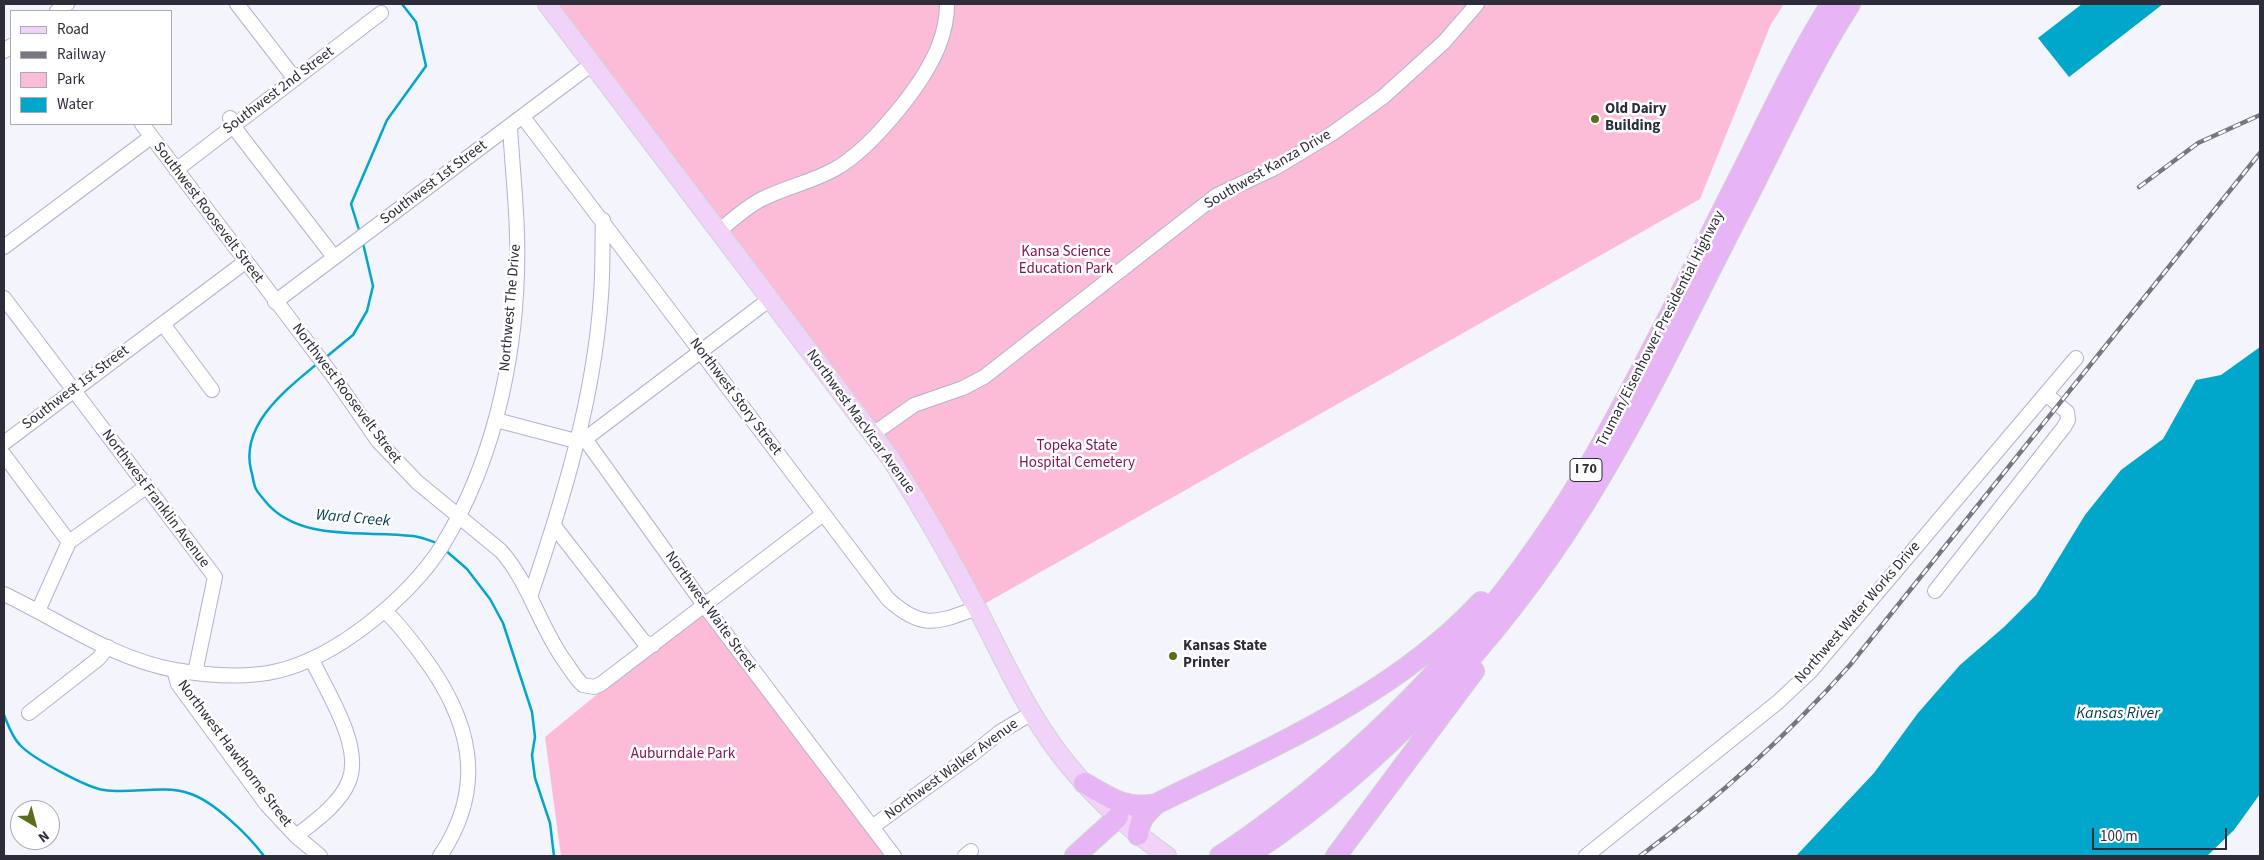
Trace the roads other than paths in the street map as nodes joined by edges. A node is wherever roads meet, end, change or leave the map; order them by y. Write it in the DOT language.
graph roads {
  1 [pos="237,4"];
  2 [pos="547,4"];
  3 [pos="947,4"];
  4 [pos="1477,4"];
  5 [pos="1831,4"];
  6 [pos="1850,4"];
  7 [pos="381,13"];
  8 [pos="592,64"];
  9 [pos="295,79"];
  10 [pos="523,117"];
  11 [pos="232,121"];
  12 [pos="143,125"];
  13 [pos="510,127"];
  14 [pos="152,137"];
  15 [pos="176,170"];
  16 [pos="603,220"];
  17 [pos="719,231"];
  18 [pos="4,247"];
  19 [pos="334,257"];
  20 [pos="245,262"];
  21 [pos="4,298"];
  22 [pos="770,299"];
  23 [pos="275,302"];
  24 [pos="163,324"];
  25 [pos="701,350"];
  26 [pos="2076,358"];
  27 [pos="73,390"];
  28 [pos="212,390"];
  29 [pos="2046,394"];
  30 [pos="496,420"];
  31 [pos="873,434"];
  32 [pos="581,440"];
  33 [pos="4,443"];
  34 [pos="4,455"];
  35 [pos="146,487"];
  36 [pos="1568,500"];
  37 [pos="822,515"];
  38 [pos="458,516"];
  39 [pos="554,526"];
  40 [pos="69,542"];
  41 [pos="1540,571"];
  42 [pos="1935,591"];
  43 [pos="4,594"];
  44 [pos="530,596"];
  45 [pos="704,605"];
  46 [pos="977,608"];
  47 [pos="38,611"];
  48 [pos="385,611"];
  49 [pos="652,645"];
  50 [pos="108,647"];
  51 [pos="312,660"];
  52 [pos="174,670"];
  53 [pos="195,673"];
  54 [pos="29,713"];
  55 [pos="1032,713"];
  56 [pos="1084,784"];
  57 [pos="1156,804"];
  58 [pos="1118,817"];
  59 [pos="872,827"];
  60 [pos="1138,835"];
  61 [pos="296,836"];
  62 [pos="1224,854"];
  63 [pos="1251,854"];
  64 [pos="320,856"];
  65 [pos="440,856"];
  66 [pos="894,856"];
  67 [pos="1075,856"];
  68 [pos="1166,856"];
  69 [pos="1336,856"];
  70 [pos="1586,856"];
  1 -- 9 [label="street"];
  2 -- 8 [label="main road, Northwest MacVicar Avenue"];
  3 -- 17 [label="street"];
  4 -- 31 [label="street, Southwest Kanza Drive"];
  5 -- 36 [label="highway, Truman/Eisenhower Presidential Highway / I 70"];
  6 -- 41 [label="highway, Truman/Eisenhower Presidential Highway / I 70"];
  7 -- 9 [label="street, Southwest 2nd Street"];
  8 -- 10 [label="street, Southwest 1st Street"];
  8 -- 17 [label="main road, Northwest MacVicar Avenue"];
  9 -- 11 [label="street, Southwest 2nd Street"];
  10 -- 13 [label="street, Southwest 1st Street"];
  10 -- 16 [label="street, Northwest Story Street"];
  11 -- 15 [label="street, Southwest 2nd Street"];
  11 -- 19 [label="street"];
  12 -- 14 [label="street, Southwest Roosevelt Street"];
  13 -- 19 [label="street, Southwest 1st Street"];
  13 -- 30 [label="street, Northwest The Drive"];
  14 -- 15 [label="street, Southwest Roosevelt Street"];
  14 -- 18 [label="street"];
  15 -- 20 [label="street, Southwest Roosevelt Street"];
  16 -- 25 [label="street, Northwest Story Street"];
  16 -- 32 [label="street"];
  17 -- 22 [label="main road, Northwest MacVicar Avenue"];
  19 -- 23 [label="street, Southwest 1st Street"];
  20 -- 23 [label="street, Southwest Roosevelt Street"];
  20 -- 24 [label="street, Southwest 1st Street"];
  21 -- 27 [label="street, Northwest Franklin Avenue"];
  22 -- 25 [label="street"];
  22 -- 31 [label="main road, Northwest MacVicar Avenue"];
  23 -- 38 [label="street, Northwest Roosevelt Street"];
  24 -- 27 [label="street, Southwest 1st Street"];
  24 -- 28 [label="street"];
  25 -- 32 [label="street"];
  25 -- 37 [label="street, Northwest Story Street"];
  26 -- 29 [label="street, Northwest Water Works Drive"];
  27 -- 33 [label="street, Southwest 1st Street"];
  27 -- 35 [label="street, Northwest Franklin Avenue"];
  29 -- 42 [label="street"];
  29 -- 70 [label="street, Northwest Water Works Drive"];
  30 -- 32 [label="street"];
  30 -- 38 [label="street, Northwest The Drive"];
  31 -- 46 [label="main road, Northwest MacVicar Avenue"];
  32 -- 39 [label="street"];
  32 -- 45 [label="street, Northwest Waite Street"];
  34 -- 40 [label="street"];
  35 -- 40 [label="street"];
  35 -- 53 [label="street, Northwest Franklin Avenue"];
  36 -- 57 [label="highway"];
  36 -- 62 [label="highway, Truman/Eisenhower Presidential Highway / I 70"];
  37 -- 45 [label="street"];
  37 -- 46 [label="street, Northwest Story Street"];
  38 -- 44 [label="street, Northwest Roosevelt Street"];
  38 -- 48 [label="street, Northwest The Drive"];
  39 -- 44 [label="street"];
  39 -- 49 [label="street"];
  40 -- 47 [label="street"];
  41 -- 63 [label="highway, Truman/Eisenhower Presidential Highway / I 70"];
  41 -- 69 [label="highway"];
  43 -- 47 [label="street, Northwest The Drive"];
  44 -- 49 [label="street, Northwest Roosevelt Street"];
  45 -- 49 [label="street"];
  45 -- 59 [label="street, Northwest Waite Street"];
  46 -- 55 [label="main road, Northwest MacVicar Avenue"];
  47 -- 50 [label="street, Northwest The Drive"];
  48 -- 51 [label="street, Northwest The Drive"];
  48 -- 65 [label="street"];
  50 -- 52 [label="street, Northwest The Drive"];
  50 -- 54 [label="street"];
  51 -- 53 [label="street, Northwest The Drive"];
  51 -- 61 [label="street"];
  52 -- 53 [label="street, Northwest The Drive"];
  52 -- 61 [label="street, Northwest Hawthorne Street"];
  55 -- 56 [label="main road, Northwest MacVicar Avenue"];
  55 -- 59 [label="street, Northwest Walker Avenue"];
  56 -- 57 [label="highway"];
  56 -- 58 [label="main road, Northwest MacVicar Avenue"];
  57 -- 60 [label="highway"];
  58 -- 60 [label="main road, Northwest MacVicar Avenue"];
  58 -- 67 [label="highway"];
  59 -- 66 [label="street, Northwest Waite Street"];
  60 -- 68 [label="main road, Northwest MacVicar Avenue"];
  61 -- 64 [label="street, Northwest Hawthorne Street"];
}
